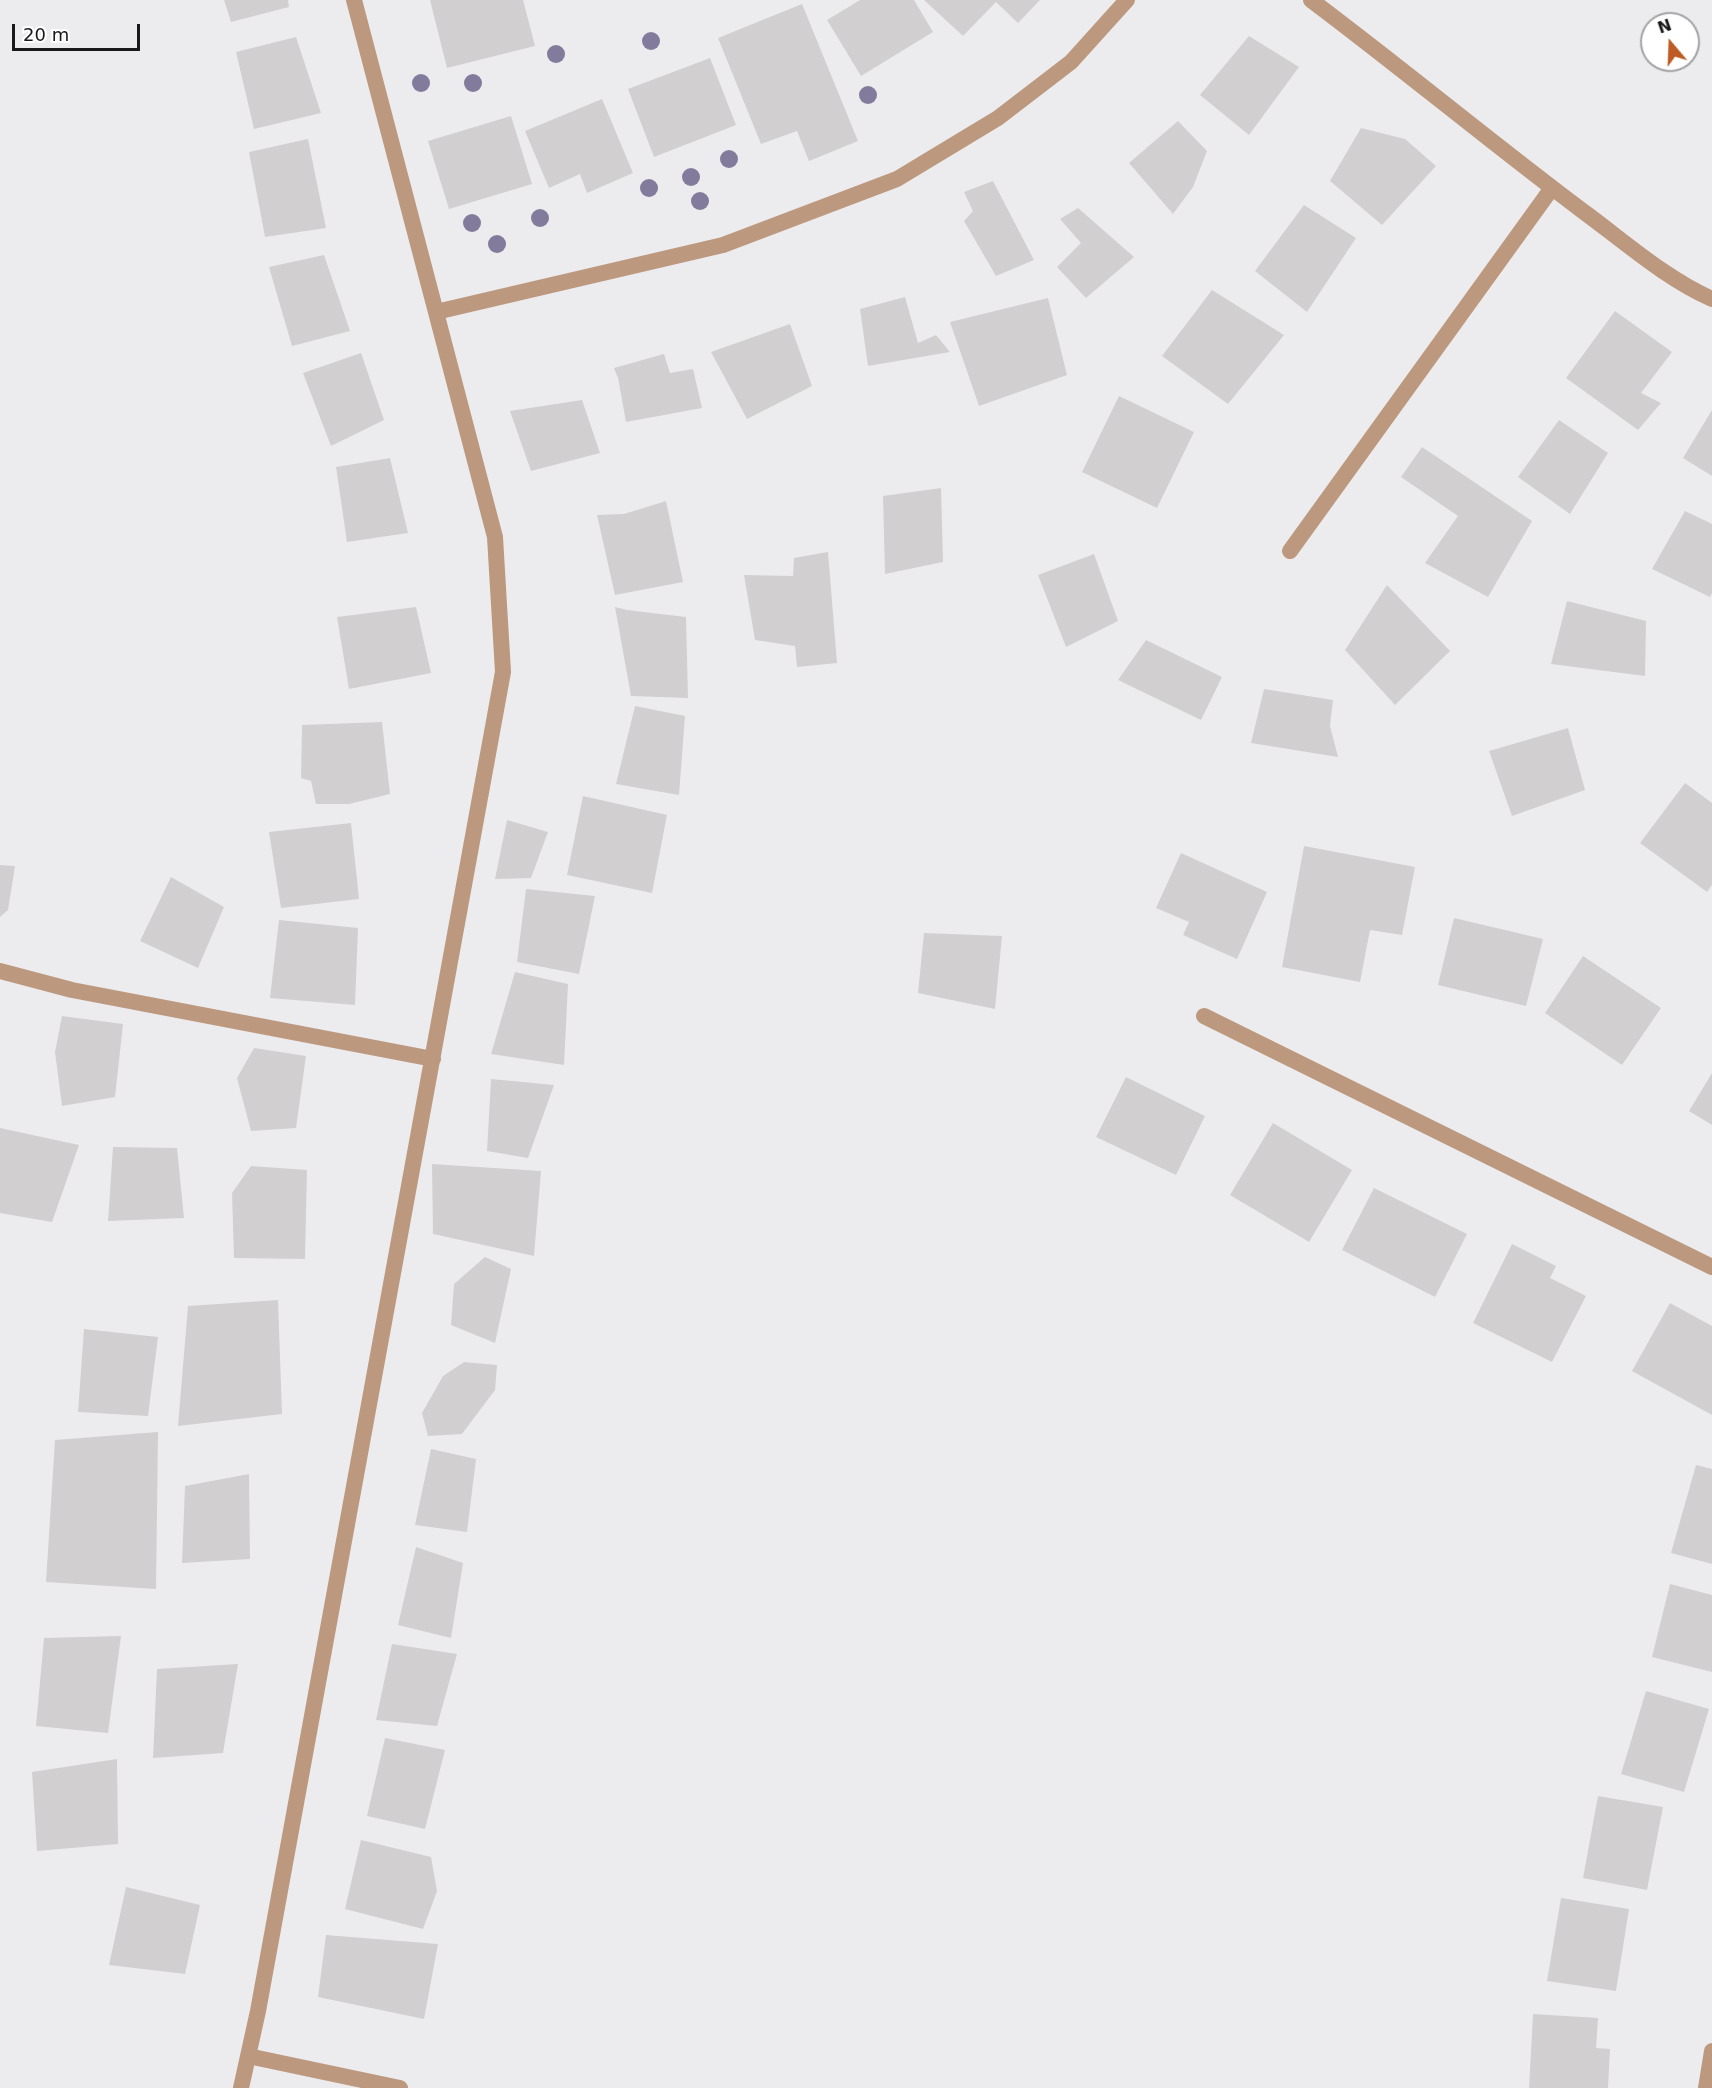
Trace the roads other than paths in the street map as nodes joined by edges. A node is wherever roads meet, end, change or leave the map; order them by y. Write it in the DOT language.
graph roads {
  1 [pos="354,0"];
  2 [pos="1127,0"];
  3 [pos="1311,0"];
  4 [pos="1552,188"];
  5 [pos="1712,299"];
  6 [pos="436,312"];
  7 [pos="1290,551"];
  8 [pos="0,971"];
  9 [pos="1204,1016"];
  10 [pos="433,1059"];
  11 [pos="1712,1267"];
  12 [pos="1712,2051"];
  13 [pos="248,2056"];
  14 [pos="241,2088"];
  15 [pos="400,2088"];
  16 [pos="1706,2088"];
  1 -- 6 [label="street"];
  2 -- 6 [label="street"];
  3 -- 4 [label="street"];
  4 -- 5 [label="street"];
  4 -- 7 [label="street"];
  6 -- 10 [label="street"];
  8 -- 10 [label="street"];
  9 -- 11 [label="street"];
  10 -- 13 [label="street"];
  12 -- 16 [label="street"];
  13 -- 14 [label="street"];
  13 -- 15 [label="street"];
}
